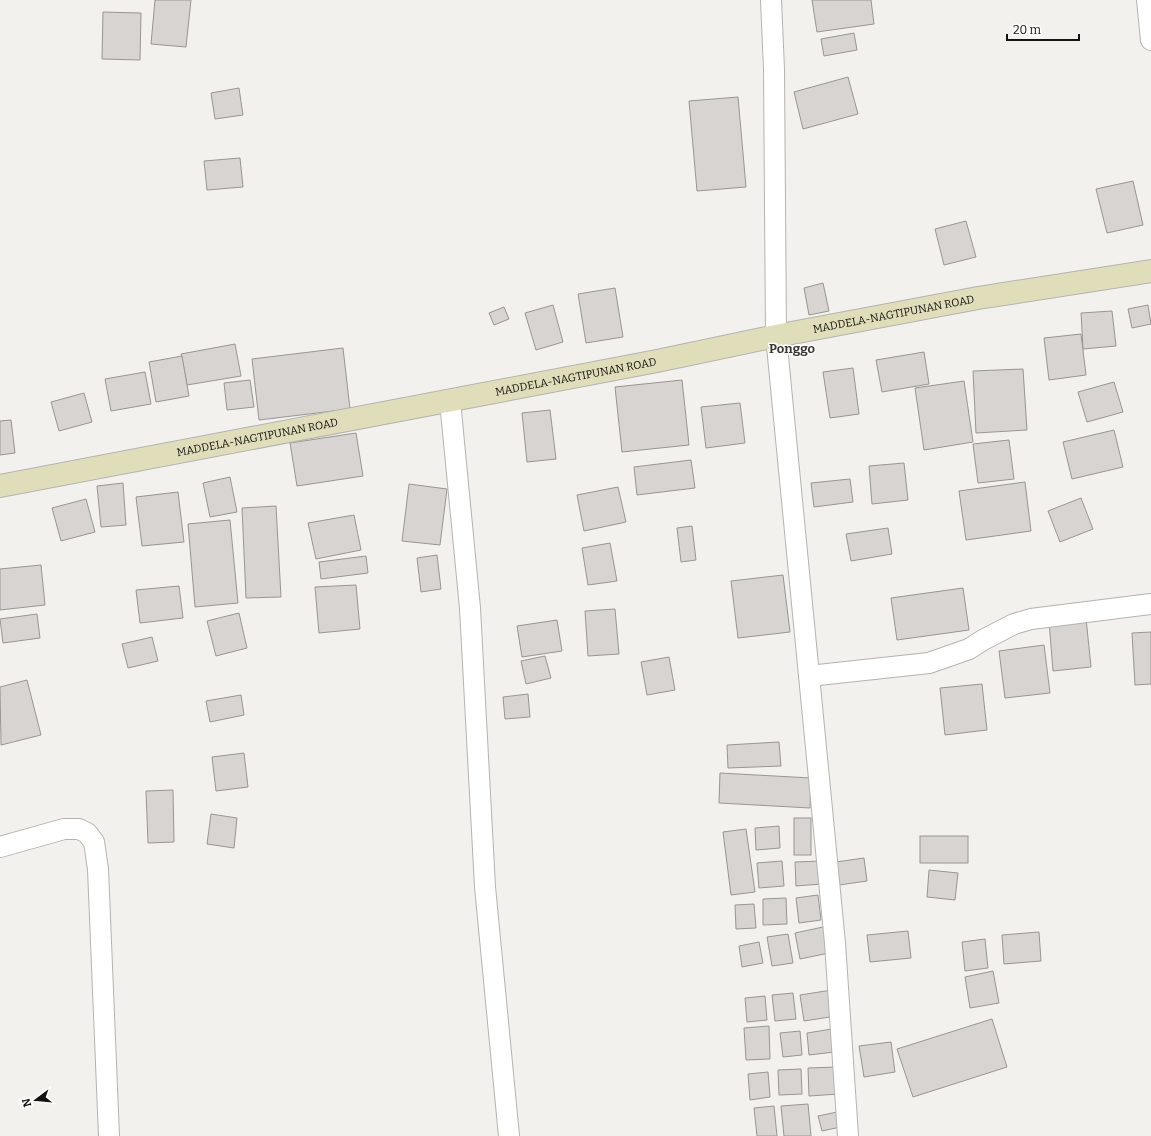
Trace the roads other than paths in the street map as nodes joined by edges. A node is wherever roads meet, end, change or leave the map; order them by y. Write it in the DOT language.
graph roads {
  1 [pos="771,0"];
  2 [pos="1147,0"];
  3 [pos="1151,40"];
  4 [pos="1151,271"];
  5 [pos="776,336"];
  6 [pos="450,401"];
  7 [pos="0,486"];
  8 [pos="1151,604"];
  9 [pos="809,676"];
  10 [pos="0,847"];
  11 [pos="109,1136"];
  12 [pos="509,1136"];
  13 [pos="848,1136"];
  1 -- 5 [label="street"];
  2 -- 3 [label="street"];
  4 -- 5 [label="main road, MADDELA-NAGTIPUNAN ROAD"];
  5 -- 6 [label="main road, MADDELA-NAGTIPUNAN ROAD"];
  5 -- 9 [label="street"];
  6 -- 7 [label="main road, MADDELA-NAGTIPUNAN ROAD"];
  6 -- 12 [label="street"];
  8 -- 9 [label="street"];
  9 -- 13 [label="street"];
  10 -- 11 [label="street"];
}
